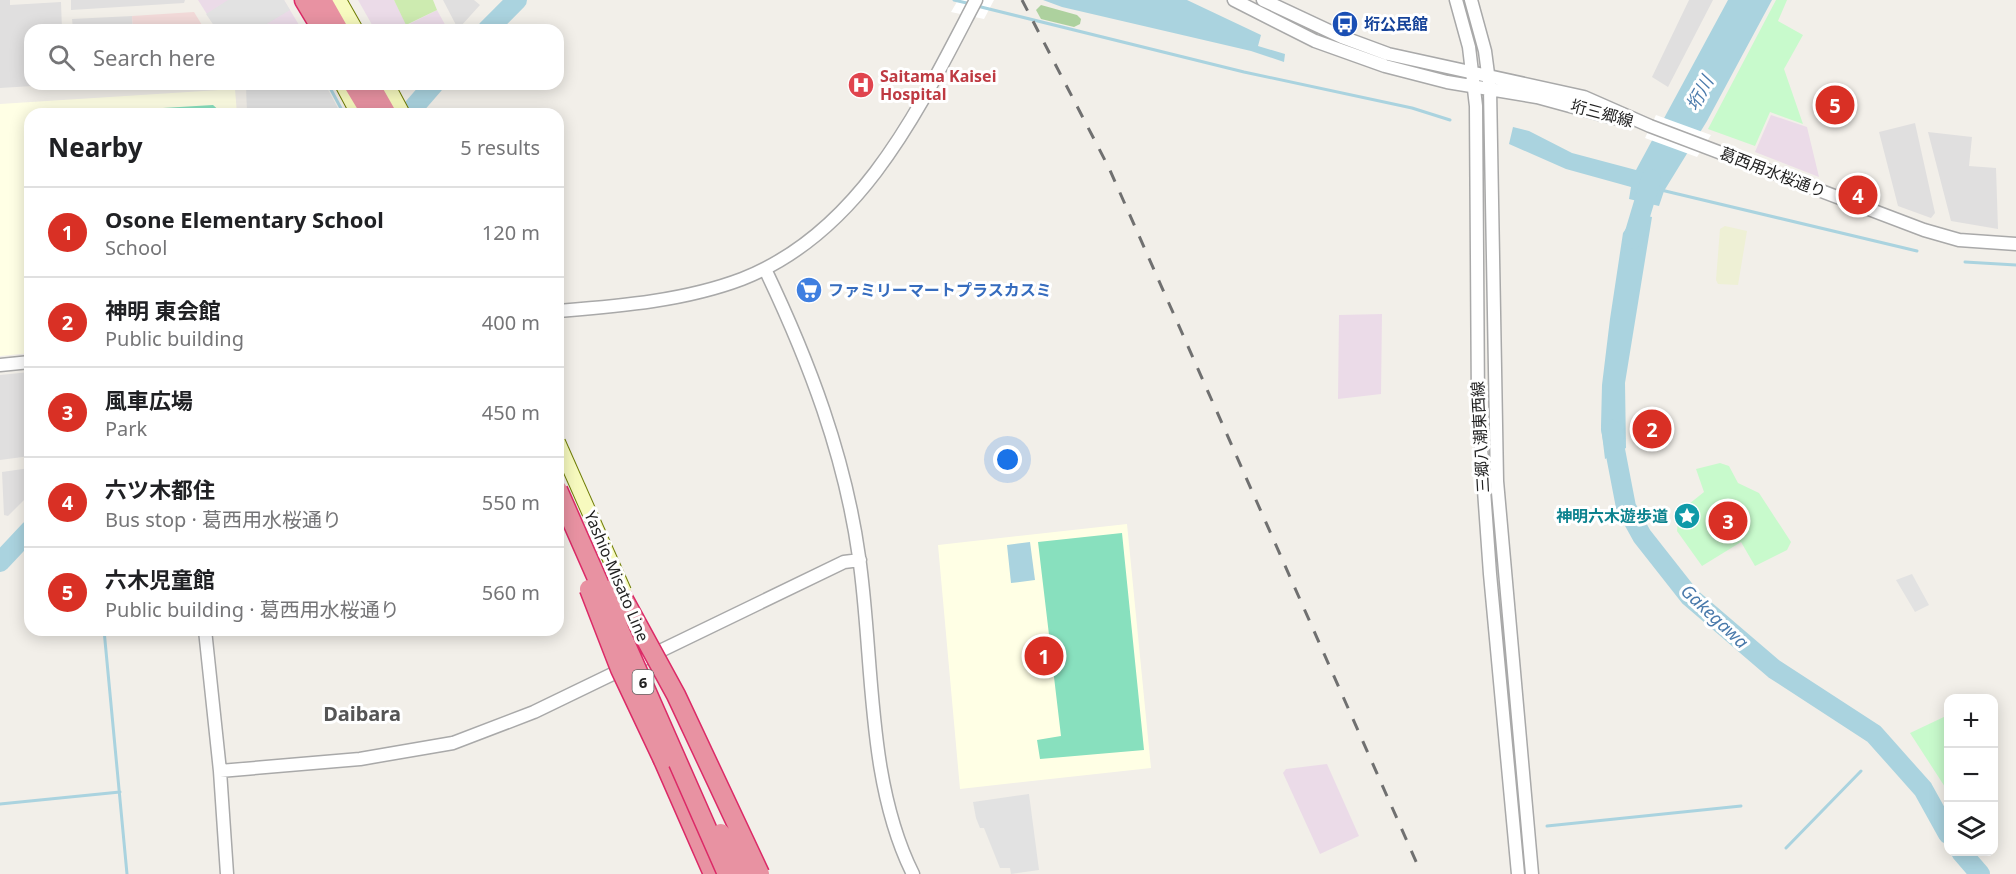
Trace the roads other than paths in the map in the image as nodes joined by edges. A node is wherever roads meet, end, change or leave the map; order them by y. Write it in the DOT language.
graph roads {
  1 [pos="294,0"];
  2 [pos="304,0"];
  3 [pos="322,0"];
  4 [pos="339,0"];
  5 [pos="976,0"];
  6 [pos="1234,0"];
  7 [pos="1263,0"];
  8 [pos="1456,0"];
  9 [pos="1472,0"];
  10 [pos="309,24"];
  11 [pos="318,24"];
  12 [pos="336,24"];
  13 [pos="353,24"];
  14 [pos="1473,80"];
  15 [pos="1489,83"];
  16 [pos="345,90"];
  17 [pos="356,90"];
  18 [pos="376,90"];
  19 [pos="388,90"];
  20 [pos="391,106"];
  21 [pos="355,108"];
  22 [pos="367,108"];
  23 [pos="1702,145"];
  24 [pos="2016,244"];
  25 [pos="765,269"];
  26 [pos="564,310"];
  27 [pos="24,363"];
  28 [pos="0,365"];
  29 [pos="564,456"];
  30 [pos="564,469"];
  31 [pos="564,504"];
  32 [pos="564,524"];
  33 [pos="564,531"];
  34 [pos="860,560"];
  35 [pos="616,585"];
  36 [pos="206,636"];
  37 [pos="651,655"];
  38 [pos="625,667"];
  39 [pos="220,771"];
  40 [pos="227,874"];
  41 [pos="713,874"];
  42 [pos="718,874"];
  43 [pos="727,874"];
  44 [pos="742,874"];
  45 [pos="750,874"];
  46 [pos="760,874"];
  47 [pos="912,874"];
  48 [pos="1518,874"];
  49 [pos="1533,874"];
  1 -- 10 [label="main road"];
  2 -- 11 [label="highway"];
  3 -- 12 [label="highway"];
  4 -- 13 [label="main road"];
  5 -- 25 [label="street"];
  6 -- 14 [label="street, 垳三郷線"];
  7 -- 14 [label="street, 垳三郷線"];
  8 -- 14 [label="street, 三郷八潮東西線"];
  9 -- 15 [label="street, 三郷八潮東西線"];
  14 -- 15 [label="street, 垳三郷線"];
  14 -- 48 [label="street, 三郷八潮東西線"];
  15 -- 23 [label="street, 垳三郷線"];
  15 -- 49 [label="street, 三郷八潮東西線"];
  16 -- 21 [label="main road"];
  17 -- 22 [label="highway"];
  18 -- 20 [label="highway"];
  19 -- 20 [label="main road"];
  23 -- 24 [label="street, 葛西用水桜通り"];
  25 -- 26 [label="street"];
  25 -- 34 [label="street"];
  27 -- 28 [label="street"];
  29 -- 37 [label="main road, Yashio-Misato Line, bridge"];
  30 -- 35 [label="highway, 6"];
  31 -- 43 [label="highway, 6, bridge"];
  32 -- 38 [label="main road, Yashio-Misato Line"];
  33 -- 41 [label="highway, bridge"];
  34 -- 37 [label="street"];
  34 -- 47 [label="street"];
  35 -- 44 [label="highway, 6, bridge"];
  35 -- 46 [label="highway, bridge"];
  36 -- 39 [label="street"];
  37 -- 38 [label="street"];
  37 -- 45 [label="main road, Yashio-Misato Line, bridge"];
  38 -- 39 [label="street"];
  38 -- 42 [label="main road, Yashio-Misato Line"];
  39 -- 40 [label="street"];
}
